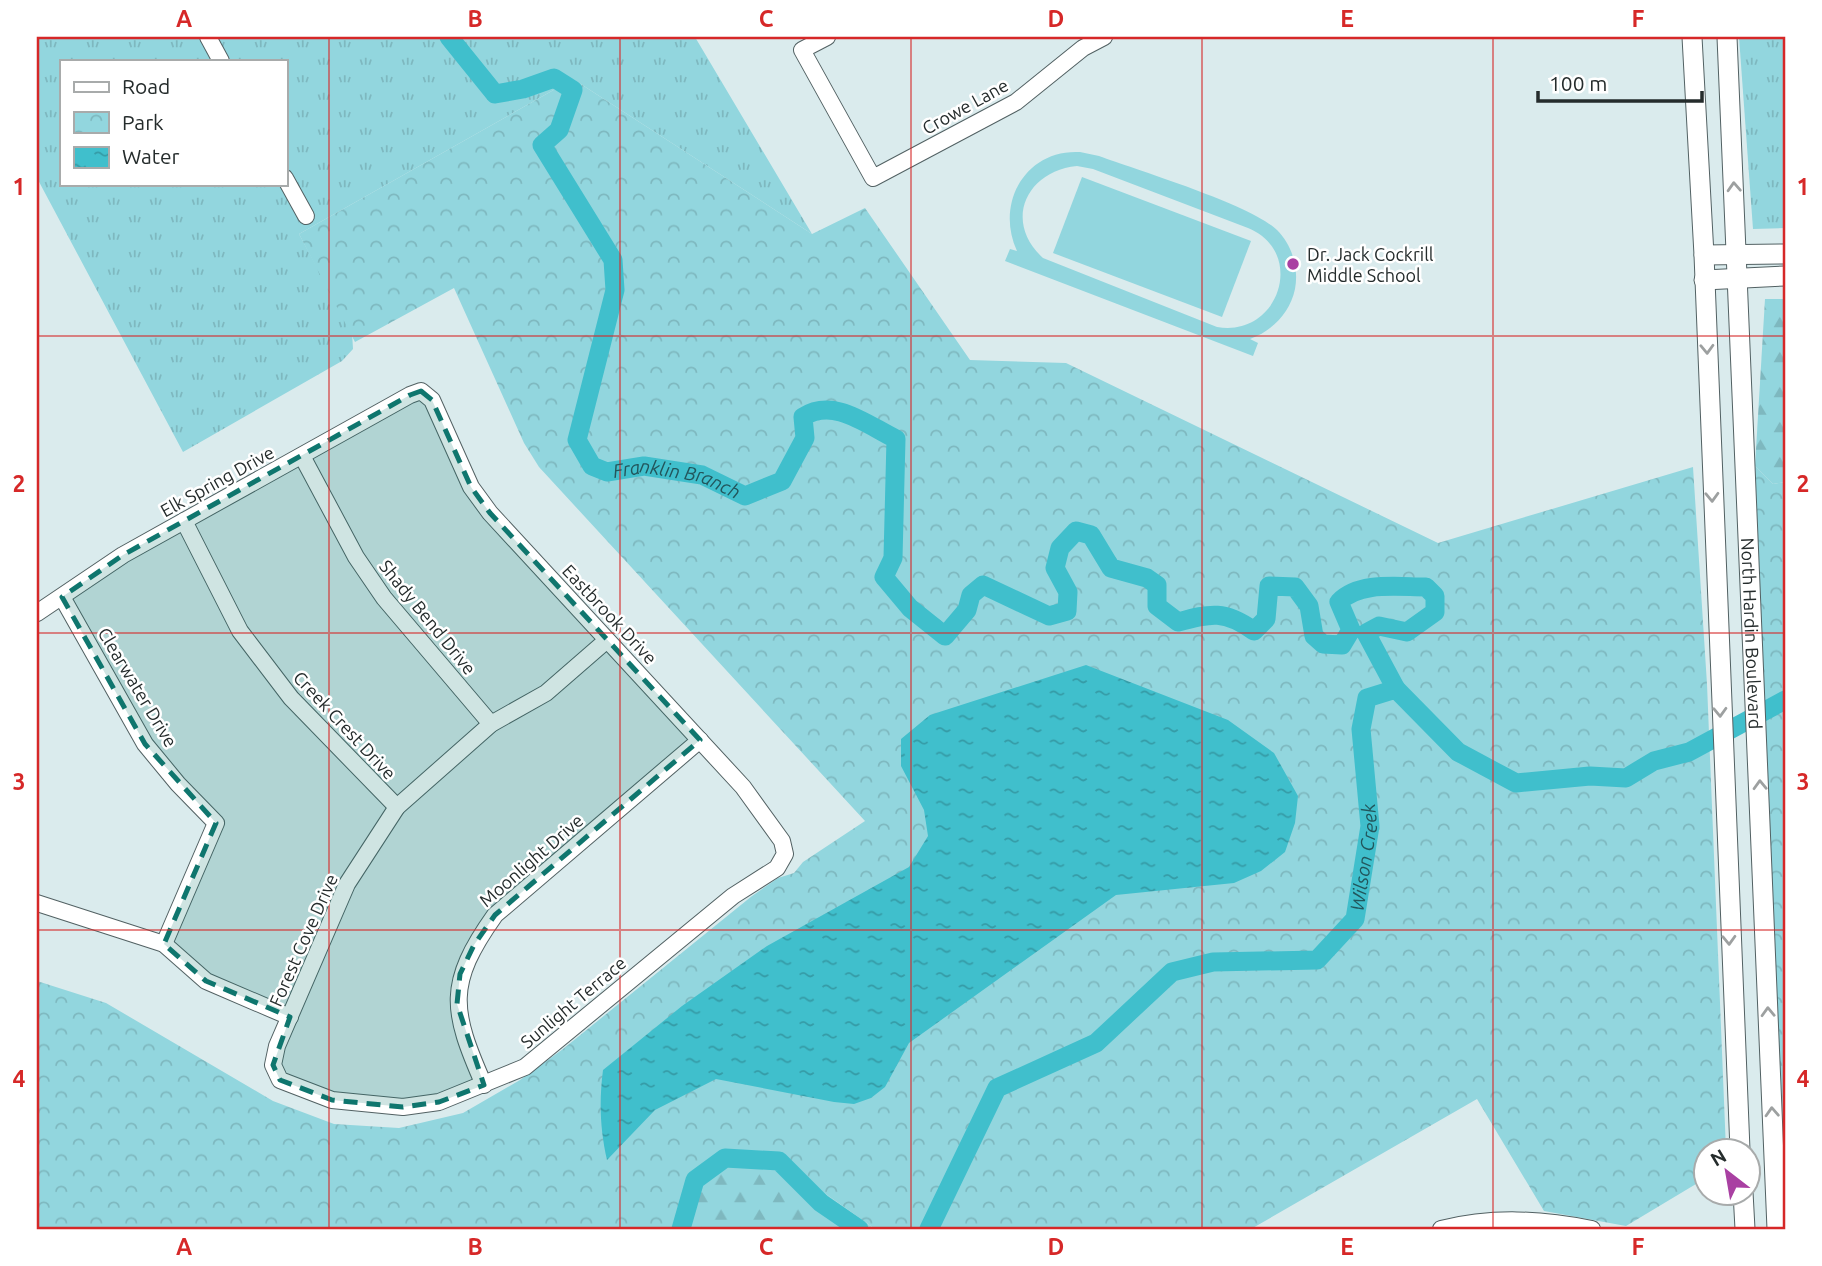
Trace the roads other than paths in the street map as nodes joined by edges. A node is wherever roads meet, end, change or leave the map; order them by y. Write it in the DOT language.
graph roads {
  1 [pos="208,37"];
  2 [pos="827,37"];
  3 [pos="1104,37"];
  4 [pos="1692,37"];
  5 [pos="1727,37"];
  6 [pos="220,60"];
  7 [pos="287,182"];
  8 [pos="306,216"];
  9 [pos="1785,254"];
  10 [pos="1704,255"];
  11 [pos="1737,256"];
  12 [pos="1785,276"];
  13 [pos="1739,278"];
  14 [pos="1704,280"];
  15 [pos="421,391"];
  16 [pos="302,456"];
  17 [pos="184,521"];
  18 [pos="62,597"];
  19 [pos="37,613"];
  20 [pos="607,640"];
  21 [pos="491,724"];
  22 [pos="700,740"];
  23 [pos="397,807"];
  24 [pos="785,854"];
  25 [pos="37,903"];
  26 [pos="163,944"];
  27 [pos="290,1017"];
  28 [pos="275,1073"];
  29 [pos="484,1085"];
  30 [pos="1739,1136"];
  31 [pos="1744,1206"];
  32 [pos="1441,1229"];
  33 [pos="1592,1229"];
  34 [pos="1745,1229"];
  35 [pos="1777,1229"];
  1 -- 6 [label="street"];
  2 -- 3 [label="street, Crowe Lane"];
  4 -- 10 [label="main road, North Hardin Boulevard"];
  11 -- 5 [label="main road, North Hardin Boulevard, one-way"];
  7 -- 8 [label="street"];
  9 -- 11 [label="main road"];
  10 -- 11 [label="main road"];
  10 -- 14 [label="main road, North Hardin Boulevard"];
  11 -- 13 [label="main road, North Hardin Boulevard"];
  12 -- 13 [label="main road"];
  13 -- 14 [label="main road"];
  35 -- 13 [label="main road, North Hardin Boulevard, one-way"];
  14 -- 30 [label="main road, North Hardin Boulevard, one-way"];
  15 -- 16 [label="street, Elk Spring Drive"];
  15 -- 20 [label="street, Eastbrook Drive"];
  16 -- 17 [label="street, Elk Spring Drive"];
  16 -- 21 [label="street, Shady Bend Drive"];
  17 -- 18 [label="street, Elk Spring Drive"];
  17 -- 23 [label="street, Creek Crest Drive"];
  18 -- 19 [label="street, Elk Spring Drive"];
  18 -- 26 [label="street, Clearwater Drive"];
  20 -- 21 [label="street, Forest Cove Drive"];
  20 -- 22 [label="street, Eastbrook Drive"];
  21 -- 23 [label="street, Forest Cove Drive"];
  22 -- 24 [label="street, Eastbrook Drive"];
  22 -- 29 [label="street, Moonlight Drive"];
  23 -- 27 [label="street, Forest Cove Drive"];
  24 -- 29 [label="street, Sunlight Terrace"];
  25 -- 26 [label="street"];
  26 -- 27 [label="street"];
  27 -- 28 [label="street, Forest Cove Drive"];
  28 -- 29 [label="street, Sunlight Terrace"];
  31 -- 34 [label="main road"];
  32 -- 33 [label="street"];
}
